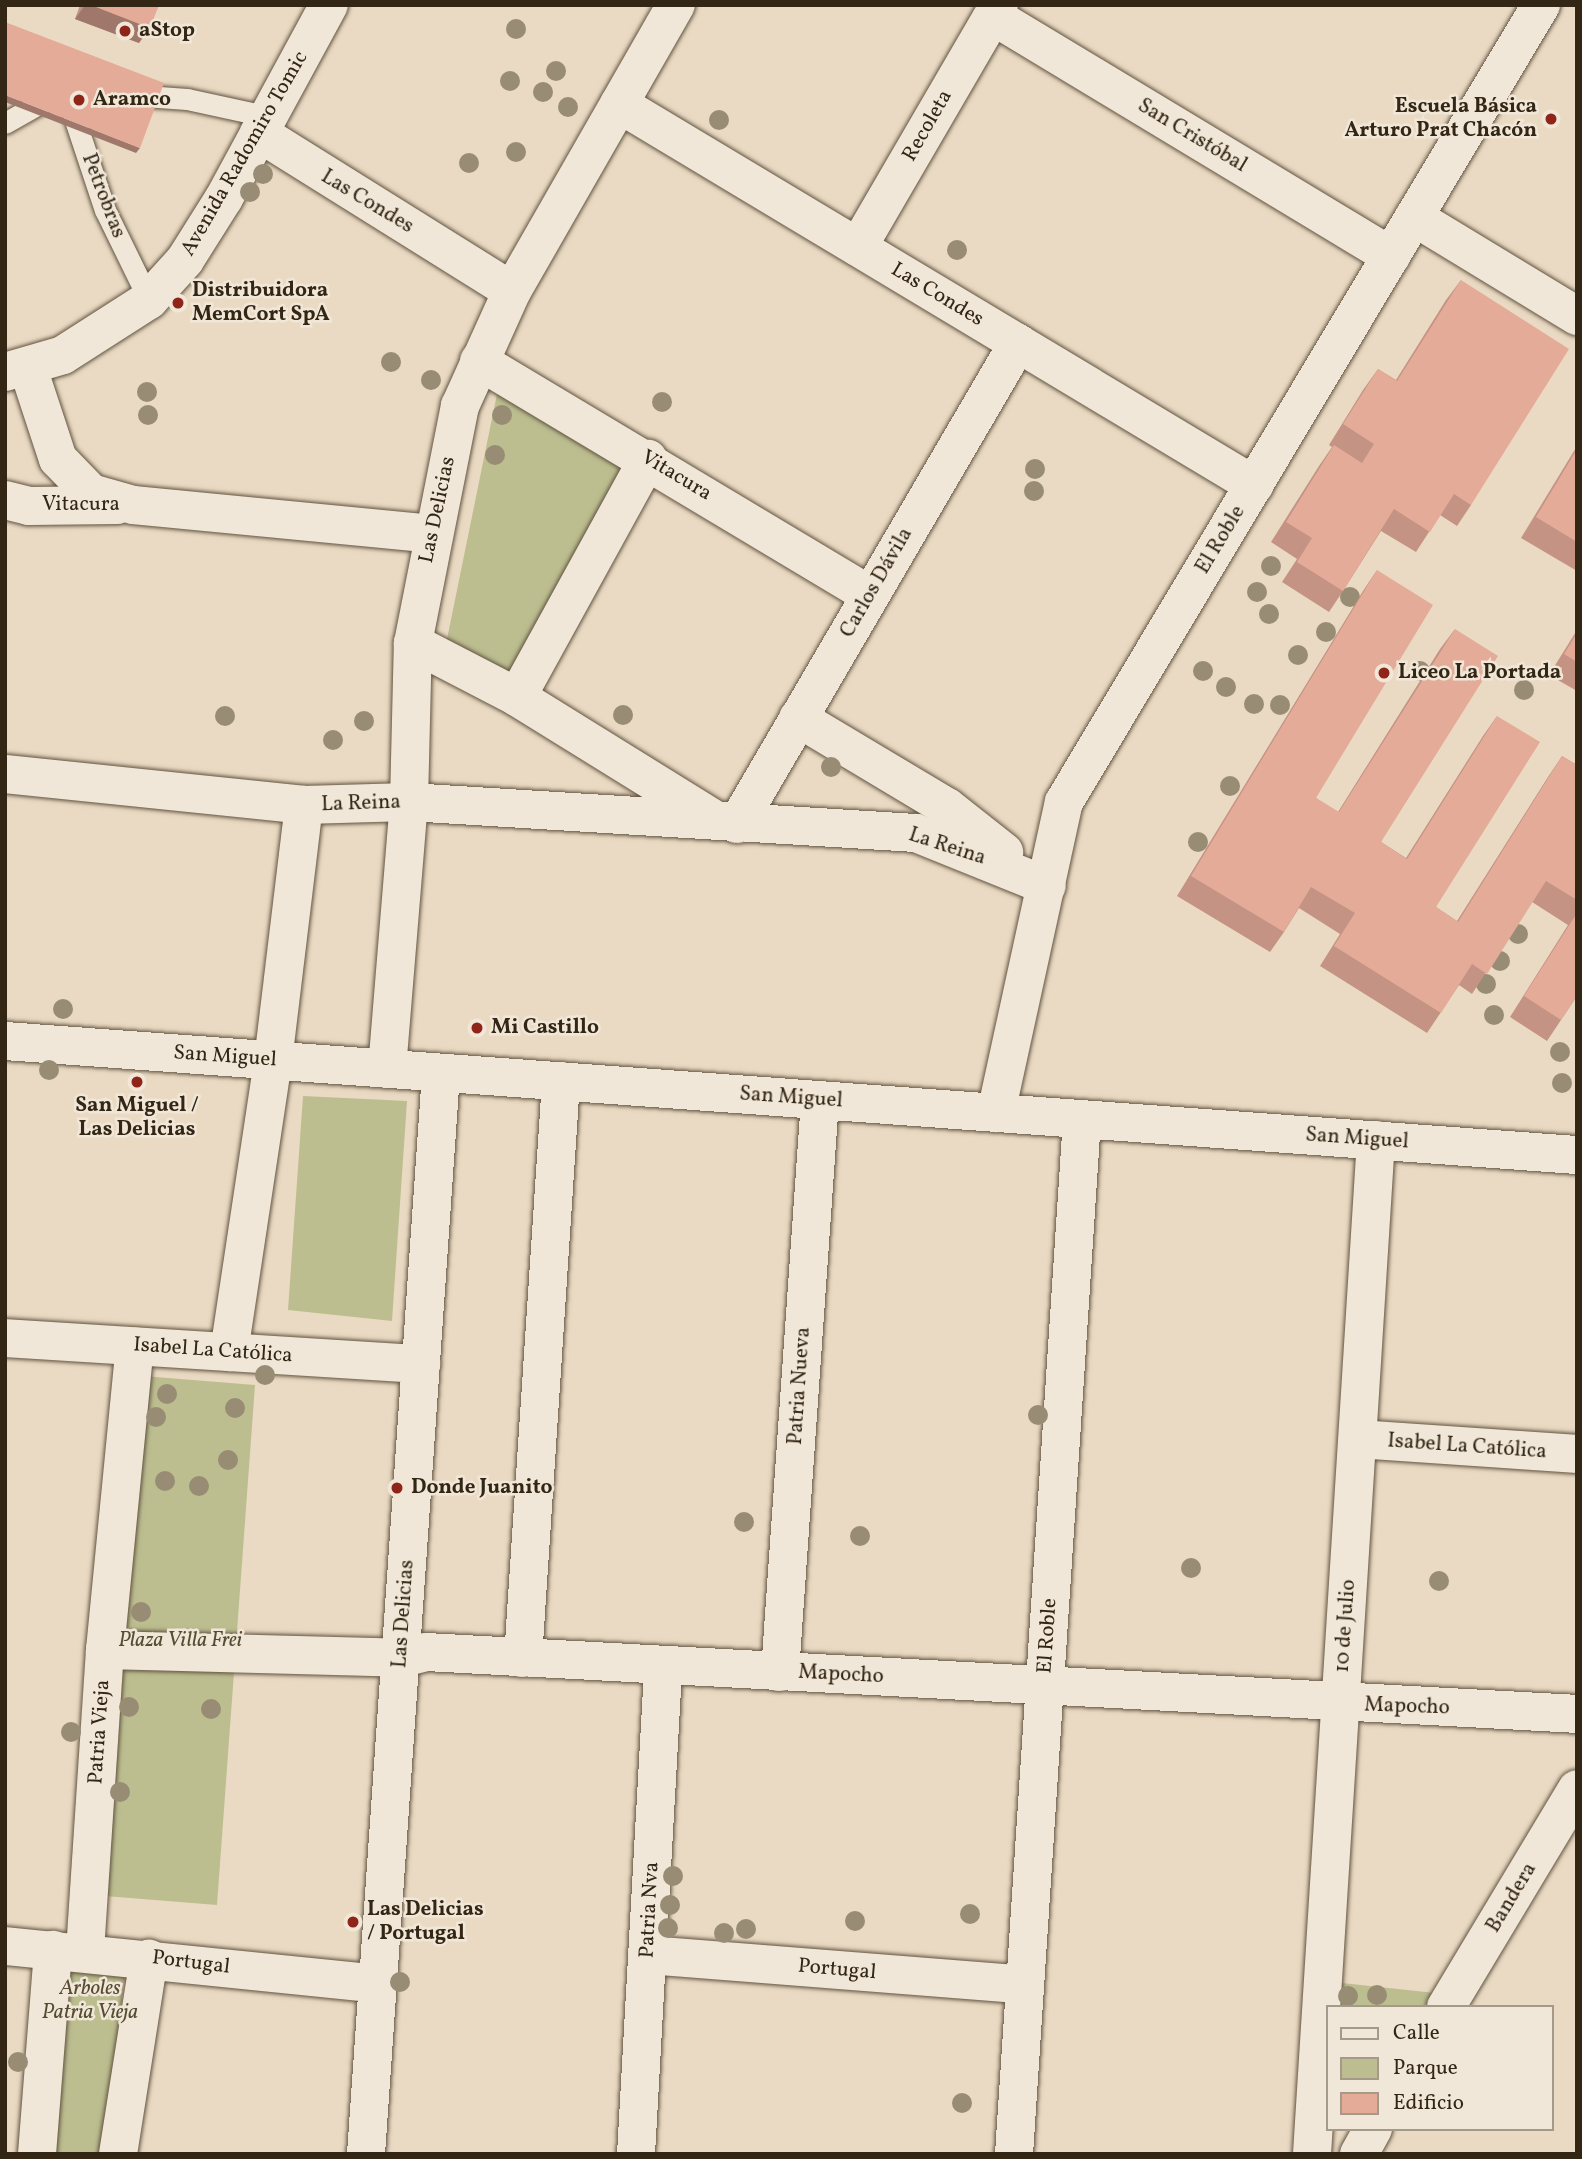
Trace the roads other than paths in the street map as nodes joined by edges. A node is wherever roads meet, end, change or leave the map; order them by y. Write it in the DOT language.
graph roads {
  1 [pos="329,5"];
  2 [pos="676,5"];
  3 [pos="1541,5"];
  4 [pos="996,11"];
  5 [pos="60,84"];
  6 [pos="619,104"];
  7 [pos="5,123"];
  8 [pos="264,125"];
  9 [pos="1414,217"];
  10 [pos="858,247"];
  11 [pos="1391,256"];
  12 [pos="512,291"];
  13 [pos="149,300"];
  14 [pos="1577,316"];
  15 [pos="1018,343"];
  16 [pos="479,361"];
  17 [pos="16,370"];
  18 [pos="58,459"];
  19 [pos="648,459"];
  20 [pos="1254,485"];
  21 [pos="17,503"];
  22 [pos="133,505"];
  23 [pos="433,534"];
  24 [pos="870,595"];
  25 [pos="413,643"];
  26 [pos="517,697"];
  27 [pos="798,718"];
  28 [pos="5,774"];
  29 [pos="409,802"];
  30 [pos="304,806"];
  31 [pos="727,822"];
  32 [pos="1047,886"];
  33 [pos="5,1041"];
  34 [pos="273,1061"];
  35 [pos="387,1069"];
  36 [pos="441,1073"];
  37 [pos="561,1082"];
  38 [pos="820,1100"];
  39 [pos="996,1113"];
  40 [pos="1083,1119"];
  41 [pos="1376,1140"];
  42 [pos="1577,1154"];
  43 [pos="5,1338"];
  44 [pos="135,1346"];
  45 [pos="229,1352"];
  46 [pos="421,1364"];
  47 [pos="1358,1439"];
  48 [pos="1577,1454"];
  49 [pos="105,1650"];
  50 [pos="402,1658"];
  51 [pos="523,1658"];
  52 [pos="663,1665"];
  53 [pos="780,1672"];
  54 [pos="1045,1687"];
  55 [pos="1341,1704"];
  56 [pos="1577,1714"];
  57 [pos="1577,1789"];
  58 [pos="5,1946"];
  59 [pos="69,1951"];
  60 [pos="648,1955"];
  61 [pos="149,1958"];
  62 [pos="377,1984"];
  63 [pos="1026,1985"];
  64 [pos="1448,2005"];
  65 [pos="1372,2131"];
  66 [pos="37,2154"];
  67 [pos="118,2154"];
  68 [pos="366,2154"];
  69 [pos="636,2154"];
  70 [pos="1014,2154"];
  71 [pos="1312,2154"];
  72 [pos="1359,2154"];
  1 -- 8 [label="street, Avenida Radomiro Tomic"];
  2 -- 6 [label="street, Las Delicias"];
  3 -- 9 [label="street, El Roble"];
  4 -- 10 [label="street, Recoleta"];
  4 -- 11 [label="street, San Cristóbal"];
  5 -- 7 [label="lane"];
  5 -- 8 [label="lane"];
  5 -- 13 [label="lane, Petrobras"];
  6 -- 10 [label="street, Las Condes"];
  6 -- 12 [label="street, Las Delicias"];
  8 -- 12 [label="street, Las Condes"];
  8 -- 13 [label="street, Avenida Radomiro Tomic"];
  9 -- 11 [label="street, El Roble"];
  9 -- 14 [label="street"];
  10 -- 15 [label="street, Las Condes"];
  11 -- 20 [label="street, El Roble"];
  12 -- 16 [label="street, Las Delicias"];
  13 -- 17 [label="street, Avenida Radomiro Tomic"];
  15 -- 20 [label="street, Las Condes"];
  15 -- 24 [label="street, Carlos Dávila"];
  16 -- 19 [label="street, Vitacura"];
  16 -- 23 [label="street, Las Delicias"];
  17 -- 18 [label="street, Vitacura"];
  18 -- 21 [label="street, Vitacura"];
  18 -- 22 [label="street, Vitacura"];
  19 -- 24 [label="street, Vitacura"];
  19 -- 26 [label="street"];
  20 -- 32 [label="street, El Roble"];
  21 -- 22 [label="street, Vitacura"];
  22 -- 23 [label="street, Vitacura"];
  23 -- 25 [label="street, Las Delicias"];
  24 -- 27 [label="street, Carlos Dávila"];
  25 -- 26 [label="street, La Reina"];
  25 -- 29 [label="street, Las Delicias"];
  26 -- 31 [label="street, La Reina"];
  27 -- 31 [label="street, Carlos Dávila"];
  27 -- 32 [label="street"];
  28 -- 30 [label="street, La Reina"];
  29 -- 30 [label="street, La Reina"];
  29 -- 31 [label="street, La Reina"];
  29 -- 35 [label="street, Las Delicias"];
  30 -- 34 [label="street"];
  31 -- 32 [label="street, La Reina"];
  32 -- 39 [label="street, El Roble"];
  33 -- 34 [label="street, San Miguel"];
  34 -- 35 [label="street, San Miguel"];
  34 -- 45 [label="street"];
  35 -- 36 [label="street, San Miguel"];
  36 -- 37 [label="street, San Miguel"];
  36 -- 46 [label="street, Las Delicias"];
  37 -- 38 [label="street, San Miguel"];
  37 -- 51 [label="street"];
  38 -- 39 [label="street, San Miguel"];
  38 -- 53 [label="street, Patria Nueva"];
  39 -- 40 [label="street, San Miguel"];
  40 -- 41 [label="street, San Miguel"];
  40 -- 54 [label="street, El Roble"];
  41 -- 42 [label="street, San Miguel"];
  41 -- 47 [label="street, 10 de Julio"];
  43 -- 44 [label="street, Isabel La Católica"];
  44 -- 45 [label="street, Isabel La Católica"];
  44 -- 49 [label="street, Patria Vieja"];
  45 -- 46 [label="street, Isabel La Católica"];
  46 -- 50 [label="street, Las Delicias"];
  47 -- 48 [label="street, Isabel La Católica"];
  47 -- 55 [label="street, 10 de Julio"];
  49 -- 50 [label="street, Mapocho"];
  49 -- 59 [label="street, Patria Vieja"];
  50 -- 51 [label="street, Mapocho"];
  50 -- 62 [label="street, Las Delicias"];
  51 -- 52 [label="street, Mapocho"];
  52 -- 53 [label="street, Mapocho"];
  52 -- 60 [label="street, Patria Nva"];
  53 -- 54 [label="street, Mapocho"];
  54 -- 55 [label="street, Mapocho"];
  54 -- 63 [label="street, El Roble"];
  55 -- 56 [label="street, Mapocho"];
  55 -- 71 [label="street, 10 de Julio"];
  57 -- 64 [label="street, Bandera"];
  58 -- 59 [label="street, Portugal"];
  59 -- 61 [label="street, Portugal"];
  59 -- 66 [label="street, Patria Vieja"];
  60 -- 63 [label="street, Portugal"];
  60 -- 69 [label="street, Patria Nva"];
  61 -- 62 [label="street, Portugal"];
  61 -- 67 [label="street"];
  62 -- 68 [label="street, Las Delicias"];
  63 -- 70 [label="street, El Roble"];
  65 -- 72 [label="street"];
}
